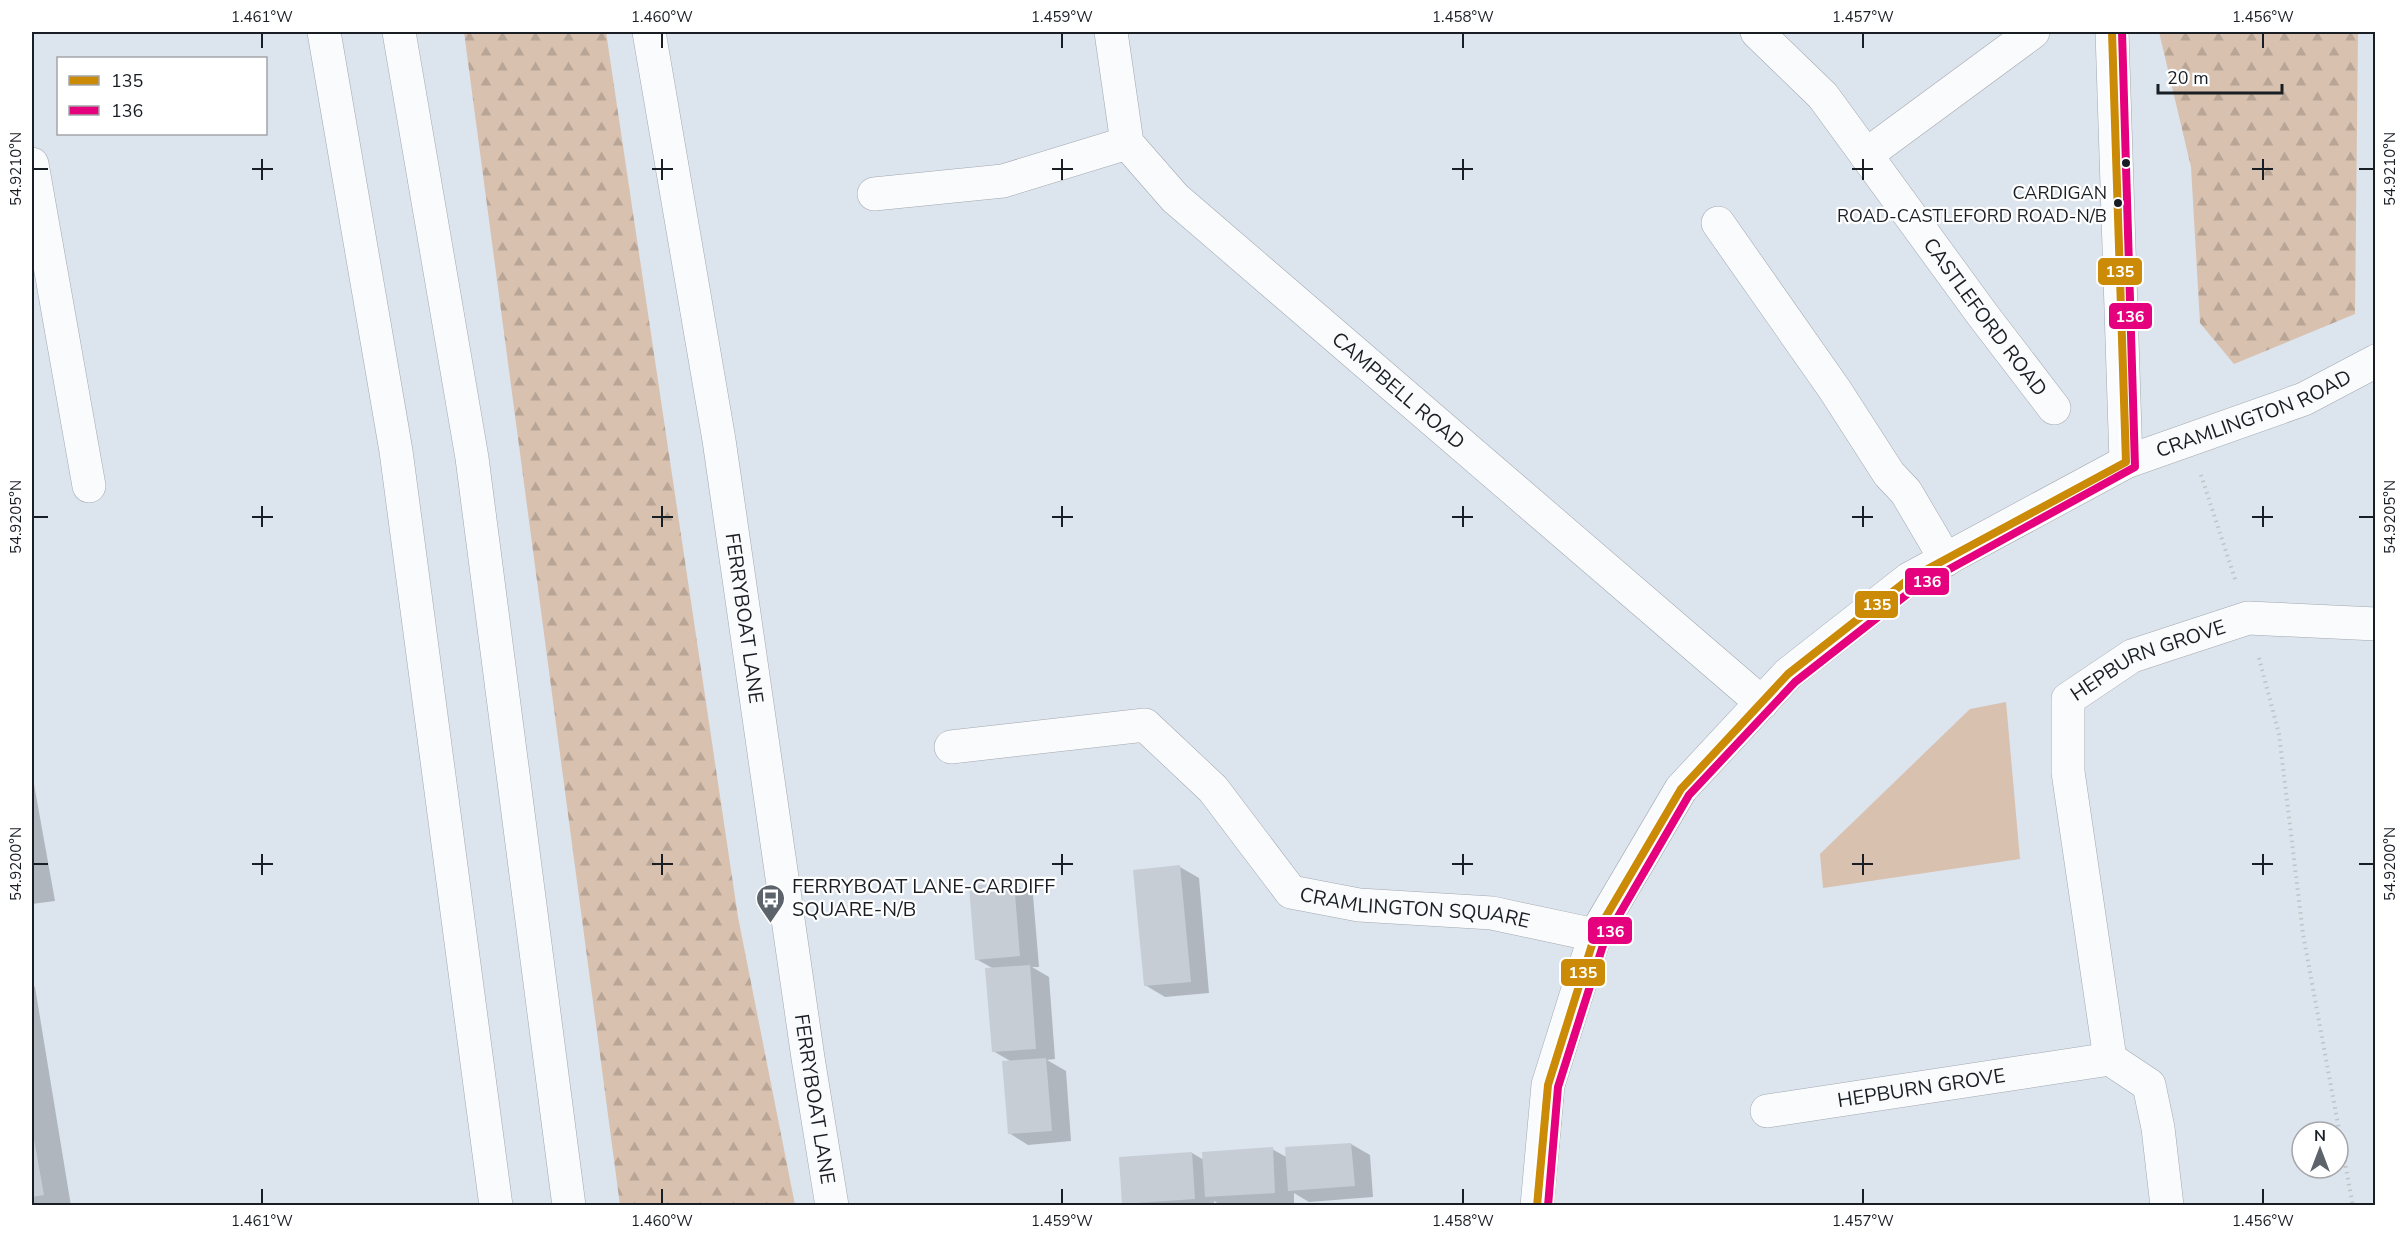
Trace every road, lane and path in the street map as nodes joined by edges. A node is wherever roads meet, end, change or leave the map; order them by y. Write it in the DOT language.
graph roads {
  1 [pos="324,32"];
  2 [pos="399,32"];
  3 [pos="649,32"];
  4 [pos="1111,32"];
  5 [pos="1757,32"];
  6 [pos="2033,32"];
  7 [pos="2112,32"];
  8 [pos="1127,143"];
  9 [pos="1866,155"];
  10 [pos="32,164"];
  11 [pos="874,194"];
  12 [pos="1718,223"];
  13 [pos="2376,361"];
  14 [pos="2055,408"];
  15 [pos="2190,440"];
  16 [pos="2126,462"];
  17 [pos="88,486"];
  18 [pos="1946,560"];
  19 [pos="2248,618"];
  20 [pos="2376,624"];
  21 [pos="1762,703"];
  22 [pos="951,747"];
  23 [pos="1595,935"];
  24 [pos="2110,1059"];
  25 [pos="1767,1111"];
  26 [pos="496,1206"];
  27 [pos="569,1206"];
  28 [pos="832,1206"];
  29 [pos="1537,1206"];
  30 [pos="2168,1206"];
  31 [pos="2353,1206"];
  1 -- 26 [label="main road"];
  2 -- 27 [label="main road"];
  3 -- 28 [label="main road, FERRYBOAT LANE"];
  4 -- 8 [label="main road"];
  5 -- 9 [label="main road, CASTLEFORD ROAD"];
  6 -- 9 [label="main road"];
  7 -- 16 [label="main road"];
  8 -- 11 [label="main road"];
  8 -- 21 [label="main road, CAMPBELL ROAD"];
  9 -- 14 [label="main road, CASTLEFORD ROAD"];
  10 -- 17 [label="main road"];
  12 -- 18 [label="main road"];
  13 -- 15 [label="main road, CRAMLINGTON ROAD"];
  15 -- 16 [label="main road, CRAMLINGTON ROAD"];
  15 -- 19 [label="path"];
  16 -- 18 [label="main road, CRAMLINGTON ROAD"];
  18 -- 21 [label="main road, CRAMLINGTON ROAD"];
  19 -- 20 [label="main road, HEPBURN GROVE"];
  19 -- 24 [label="main road, HEPBURN GROVE"];
  19 -- 31 [label="path"];
  21 -- 23 [label="main road, CRAMLINGTON ROAD"];
  22 -- 23 [label="main road, CRAMLINGTON SQUARE"];
  23 -- 29 [label="main road, CRAMLINGTON ROAD"];
  24 -- 25 [label="main road, HEPBURN GROVE"];
  24 -- 30 [label="main road"];
}
